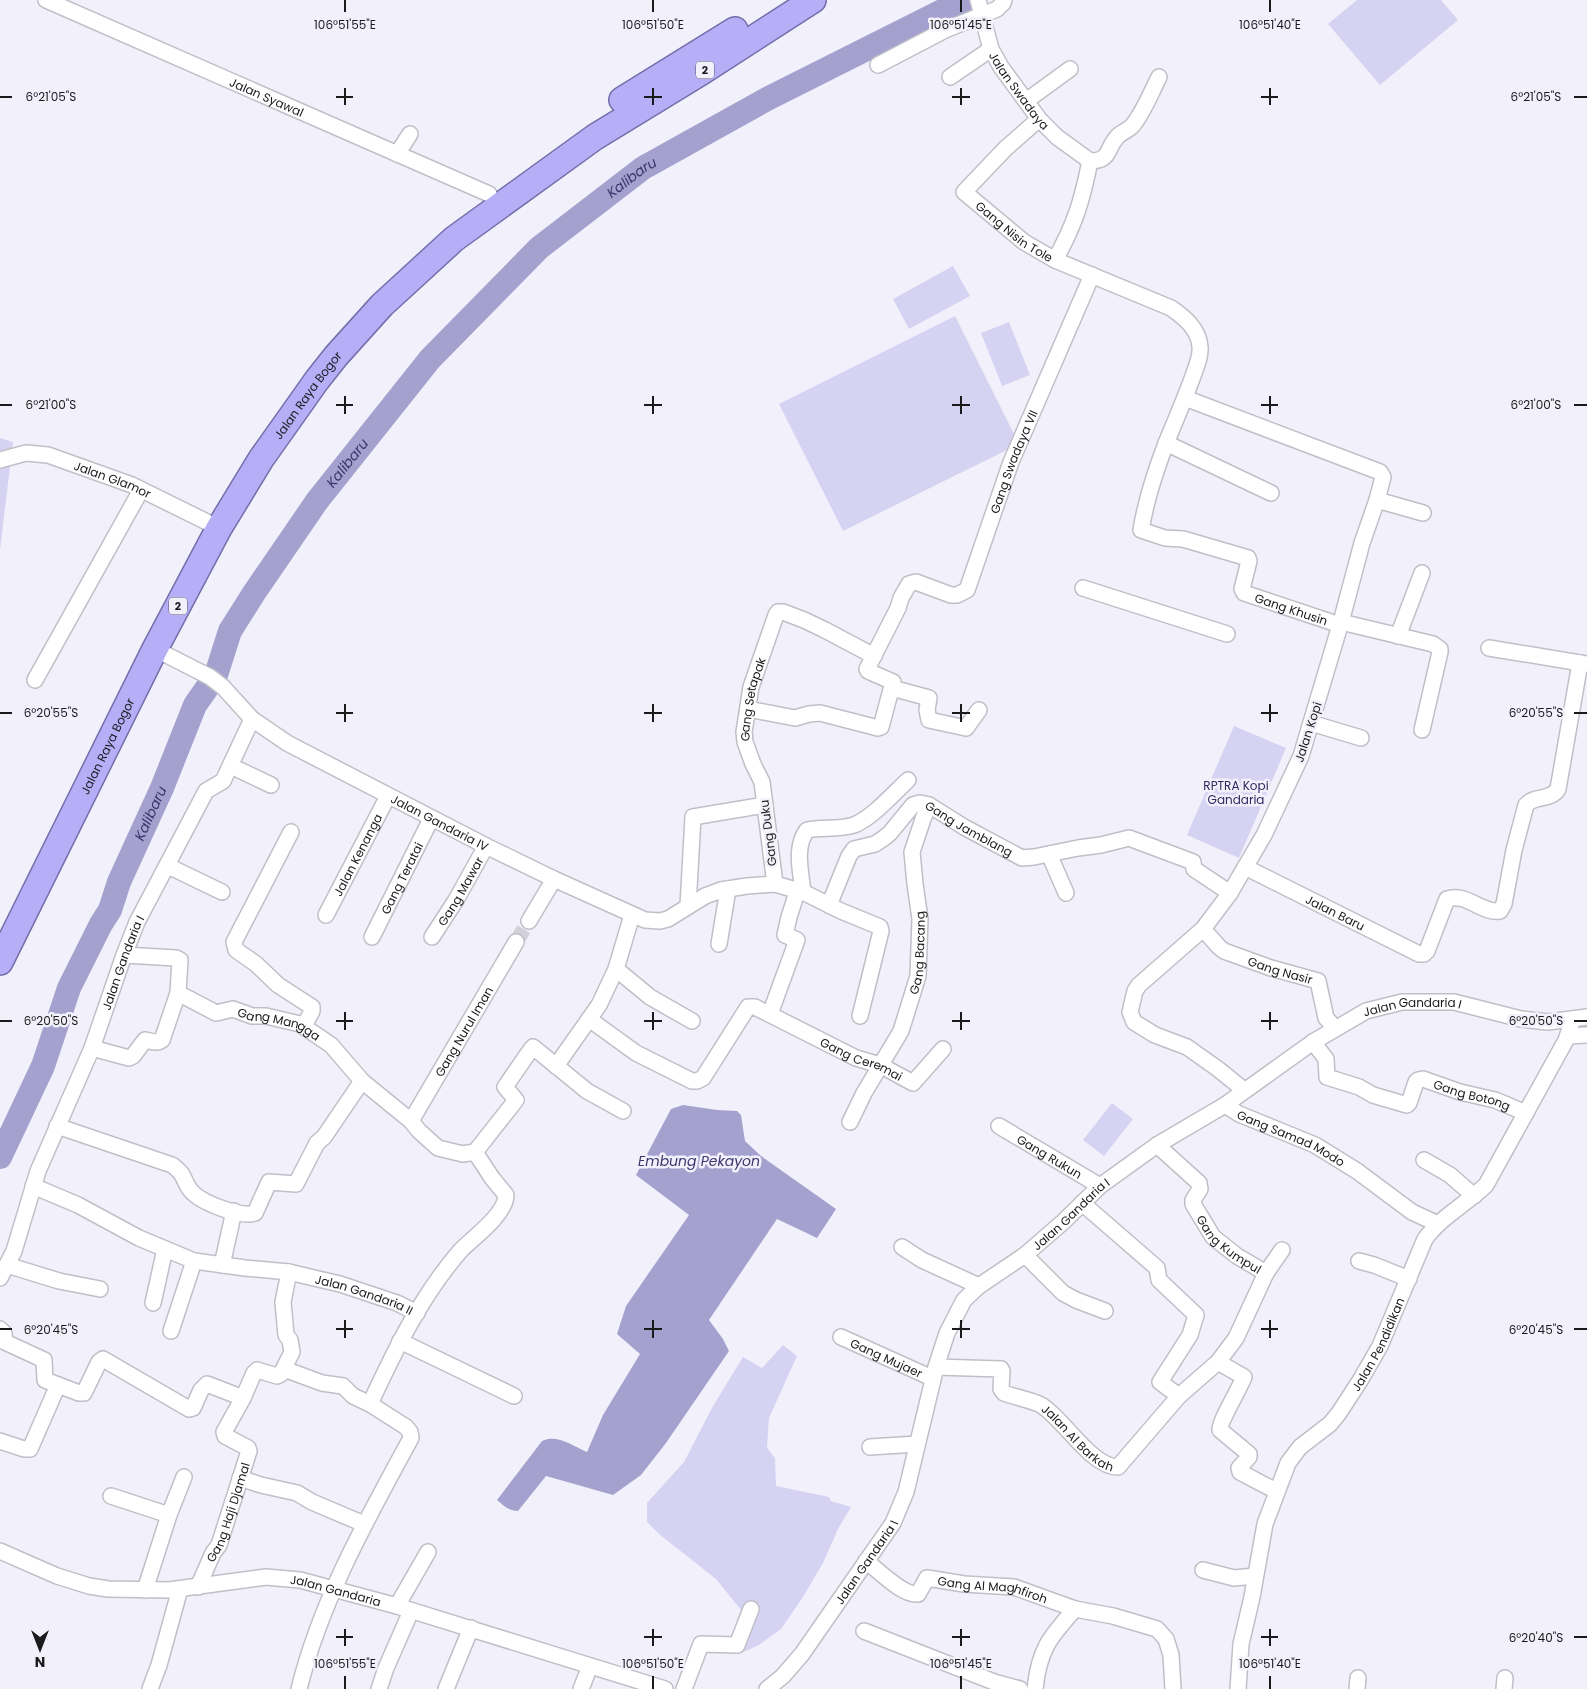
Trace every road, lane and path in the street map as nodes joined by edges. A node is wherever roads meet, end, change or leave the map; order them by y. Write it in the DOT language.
graph roads {
  1 [pos="46,0"];
  2 [pos="784,0"];
  3 [pos="813,0"];
  4 [pos="1004,0"];
  5 [pos="979,5"];
  6 [pos="990,49"];
  7 [pos="878,65"];
  8 [pos="1070,69"];
  9 [pos="950,77"];
  10 [pos="1160,77"];
  11 [pos="1026,101"];
  12 [pos="1039,119"];
  13 [pos="410,134"];
  14 [pos="397,154"];
  15 [pos="1090,161"];
  16 [pos="489,194"];
  17 [pos="1055,260"];
  18 [pos="1092,275"];
  19 [pos="1185,398"];
  20 [pos="1166,443"];
  21 [pos="0,460"];
  22 [pos="142,490"];
  23 [pos="1271,493"];
  24 [pos="1377,500"];
  25 [pos="1423,513"];
  26 [pos="212,524"];
  27 [pos="1422,573"];
  28 [pos="1083,588"];
  29 [pos="1341,623"];
  30 [pos="1227,634"];
  31 [pos="1398,636"];
  32 [pos="1489,648"];
  33 [pos="155,649"];
  34 [pos="874,656"];
  35 [pos="1583,663"];
  36 [pos="35,680"];
  37 [pos="892,688"];
  38 [pos="748,709"];
  39 [pos="978,710"];
  40 [pos="252,719"];
  41 [pos="1311,723"];
  42 [pos="1422,730"];
  43 [pos="1361,738"];
  44 [pos="230,766"];
  45 [pos="908,780"];
  46 [pos="762,782"];
  47 [pos="271,785"];
  48 [pos="388,796"];
  49 [pos="765,805"];
  50 [pos="929,806"];
  51 [pos="431,819"];
  52 [pos="291,832"];
  53 [pos="486,846"];
  54 [pos="1049,854"];
  55 [pos="168,866"];
  56 [pos="1245,867"];
  57 [pos="554,879"];
  58 [pos="775,884"];
  59 [pos="728,889"];
  60 [pos="1224,889"];
  61 [pos="222,892"];
  62 [pos="800,892"];
  63 [pos="1066,893"];
  64 [pos="829,905"];
  65 [pos="688,906"];
  66 [pos="326,915"];
  67 [pos="632,915"];
  68 [pos="529,921"];
  69 [pos="1203,929"];
  70 [pos="0,930"];
  71 [pos="432,936"];
  72 [pos="372,937"];
  73 [pos="516,942"];
  74 [pos="719,944"];
  75 [pos="124,955"];
  76 [pos="0,962"];
  77 [pos="616,969"];
  78 [pos="178,993"];
  79 [pos="770,1014"];
  80 [pos="860,1016"];
  81 [pos="1580,1018"];
  82 [pos="589,1019"];
  83 [pos="692,1021"];
  84 [pos="304,1026"];
  85 [pos="1335,1028"];
  86 [pos="1586,1035"];
  87 [pos="1568,1036"];
  88 [pos="1313,1042"];
  89 [pos="92,1048"];
  90 [pos="943,1049"];
  91 [pos="880,1065"];
  92 [pos="556,1066"];
  93 [pos="362,1081"];
  94 [pos="1244,1090"];
  95 [pos="1225,1105"];
  96 [pos="623,1111"];
  97 [pos="1526,1113"];
  98 [pos="411,1121"];
  99 [pos="850,1122"];
  100 [pos="57,1126"];
  101 [pos="999,1126"];
  102 [pos="1158,1145"];
  103 [pos="475,1152"];
  104 [pos="1424,1160"];
  105 [pos="33,1186"];
  106 [pos="1100,1186"];
  107 [pos="1474,1196"];
  108 [pos="1082,1204"];
  109 [pos="234,1212"];
  110 [pos="1438,1224"];
  111 [pos="902,1247"];
  112 [pos="165,1249"];
  113 [pos="1282,1250"];
  114 [pos="1025,1255"];
  115 [pos="194,1261"];
  116 [pos="1359,1261"];
  117 [pos="222,1265"];
  118 [pos="4,1272"];
  119 [pos="289,1272"];
  120 [pos="1266,1273"];
  121 [pos="1409,1279"];
  122 [pos="979,1286"];
  123 [pos="100,1289"];
  124 [pos="153,1303"];
  125 [pos="1105,1311"];
  126 [pos="416,1313"];
  127 [pos="0,1329"];
  128 [pos="171,1331"];
  129 [pos="841,1337"];
  130 [pos="400,1341"];
  131 [pos="1218,1362"];
  132 [pos="284,1369"];
  133 [pos="934,1372"];
  134 [pos="58,1385"];
  135 [pos="514,1396"];
  136 [pos="1179,1396"];
  137 [pos="243,1398"];
  138 [pos="370,1404"];
  139 [pos="0,1441"];
  140 [pos="917,1444"];
  141 [pos="870,1447"];
  142 [pos="184,1477"];
  143 [pos="240,1478"];
  144 [pos="1276,1490"];
  145 [pos="111,1496"];
  146 [pos="169,1515"];
  147 [pos="364,1524"];
  148 [pos="0,1551"];
  149 [pos="428,1552"];
  150 [pos="866,1561"];
  151 [pos="1203,1570"];
  152 [pos="1255,1576"];
  153 [pos="198,1587"];
  154 [pos="334,1588"];
  155 [pos="180,1589"];
  156 [pos="146,1590"];
  157 [pos="404,1608"];
  158 [pos="1075,1609"];
  159 [pos="751,1610"];
  160 [pos="471,1628"];
  161 [pos="864,1630"];
  162 [pos="590,1666"];
  163 [pos="150,1689"];
  164 [pos="299,1689"];
  165 [pos="379,1689"];
  166 [pos="446,1689"];
  167 [pos="581,1689"];
  168 [pos="665,1689"];
  169 [pos="684,1689"];
  170 [pos="767,1689"];
  171 [pos="1020,1689"];
  172 [pos="1035,1689"];
  173 [pos="1173,1689"];
  174 [pos="1238,1689"];
  1 -- 14 [label="street, Jalan Syawal"];
  2 -- 16 [label="highway, Jalan Raya Bogor / 2"];
  3 -- 26 [label="highway, Jalan Raya Bogor / 2"];
  4 -- 5 [label="street"];
  5 -- 6 [label="street, Jalan Swadaya"];
  5 -- 7 [label="street"];
  6 -- 9 [label="street"];
  6 -- 11 [label="street, Jalan Swadaya"];
  8 -- 11 [label="street"];
  10 -- 15 [label="street"];
  11 -- 12 [label="street, Jalan Swadaya"];
  12 -- 15 [label="street, Jalan Swadaya"];
  12 -- 17 [label="street, Gang Nisin Tole"];
  13 -- 14 [label="street"];
  14 -- 16 [label="street, Jalan Syawal"];
  15 -- 17 [label="street, Gang Nisin Tole"];
  16 -- 26 [label="highway, Jalan Raya Bogor / 2"];
  17 -- 18 [label="street"];
  18 -- 19 [label="street"];
  18 -- 34 [label="street, Gang Swadaya VII"];
  19 -- 20 [label="street"];
  19 -- 24 [label="street, Jalan Kopi"];
  20 -- 23 [label="street"];
  20 -- 29 [label="street, Gang Khusin"];
  21 -- 22 [label="street, Jalan Glamor"];
  22 -- 26 [label="street, Jalan Glamor"];
  22 -- 36 [label="street"];
  24 -- 25 [label="street"];
  24 -- 29 [label="street, Jalan Kopi"];
  26 -- 33 [label="highway, Jalan Raya Bogor / 2"];
  26 -- 70 [label="highway, Jalan Raya Bogor / 2"];
  27 -- 31 [label="street"];
  28 -- 30 [label="street"];
  29 -- 31 [label="street, Gang Khusin"];
  29 -- 41 [label="street, Jalan Kopi"];
  31 -- 42 [label="street, Gang Khusin"];
  32 -- 35 [label="street"];
  33 -- 40 [label="street, Jalan Gandaria IV"];
  33 -- 76 [label="highway, Jalan Raya Bogor / 2"];
  34 -- 37 [label="street"];
  34 -- 38 [label="street, Gang Setapak"];
  35 -- 56 [label="street, Jalan Baru"];
  37 -- 38 [label="street"];
  37 -- 39 [label="street"];
  38 -- 46 [label="street, Gang Setapak"];
  40 -- 44 [label="street, Jalan Gandaria I"];
  40 -- 48 [label="street, Jalan Gandaria IV"];
  41 -- 43 [label="street"];
  41 -- 56 [label="street, Jalan Kopi"];
  44 -- 47 [label="street"];
  44 -- 55 [label="street, Jalan Gandaria I"];
  45 -- 62 [label="street"];
  46 -- 49 [label="street, Gang Duku"];
  48 -- 51 [label="street, Jalan Gandaria IV"];
  48 -- 66 [label="street, Jalan Kenanga"];
  49 -- 58 [label="street, Gang Duku"];
  49 -- 65 [label="street"];
  50 -- 54 [label="street, Gang Jamblang"];
  50 -- 64 [label="street, Gang Jamblang"];
  50 -- 91 [label="street, Gang Bacang"];
  51 -- 53 [label="street, Jalan Gandaria IV"];
  51 -- 72 [label="street, Gang Teratai"];
  52 -- 84 [label="street"];
  53 -- 57 [label="street, Jalan Gandaria IV"];
  53 -- 71 [label="street, Gang Mawar"];
  54 -- 60 [label="street, Gang Jamblang"];
  54 -- 63 [label="street"];
  55 -- 61 [label="street"];
  55 -- 75 [label="street, Jalan Gandaria I"];
  56 -- 60 [label="street, Jalan Kopi"];
  57 -- 67 [label="street, Jalan Gandaria IV"];
  57 -- 68 [label="street"];
  58 -- 59 [label="street, Jalan Gandaria IV"];
  58 -- 62 [label="street, Jalan Gandaria IV"];
  59 -- 65 [label="street, Jalan Gandaria IV"];
  59 -- 74 [label="street"];
  60 -- 69 [label="street, Jalan Kopi"];
  62 -- 64 [label="street, Jalan Gandaria IV"];
  62 -- 79 [label="street"];
  64 -- 80 [label="street, Jalan Gandaria IV"];
  65 -- 67 [label="street, Jalan Gandaria IV"];
  67 -- 77 [label="street"];
  69 -- 85 [label="street, Gang Nasir"];
  69 -- 94 [label="street, Jalan Kopi"];
  73 -- 98 [label="street, Gang Nurul Iman"];
  75 -- 78 [label="street"];
  75 -- 89 [label="street, Jalan Gandaria I"];
  77 -- 82 [label="street"];
  77 -- 83 [label="street"];
  78 -- 84 [label="street, Gang Mangga"];
  78 -- 89 [label="street"];
  79 -- 82 [label="street, Gang Ceremai"];
  79 -- 91 [label="street, Gang Ceremai"];
  81 -- 85 [label="street, Jalan Gandaria I"];
  81 -- 87 [label="street, Jalan Pendidikan"];
  82 -- 92 [label="street"];
  84 -- 93 [label="street, Gang Mangga"];
  85 -- 88 [label="street, Jalan Gandaria I"];
  86 -- 87 [label="street"];
  87 -- 97 [label="street, Jalan Pendidikan"];
  88 -- 94 [label="street, Jalan Gandaria I"];
  88 -- 97 [label="street, Gang Botong"];
  89 -- 100 [label="street, Jalan Gandaria I"];
  90 -- 91 [label="street, Gang Ceremai"];
  91 -- 99 [label="street, Gang Bacang"];
  92 -- 96 [label="street"];
  92 -- 103 [label="street"];
  93 -- 98 [label="street, Gang Mangga"];
  93 -- 109 [label="street"];
  94 -- 95 [label="street, Jalan Gandaria I"];
  95 -- 102 [label="street, Jalan Gandaria I"];
  95 -- 110 [label="street, Gang Samad Modo"];
  97 -- 107 [label="street, Jalan Pendidikan"];
  98 -- 103 [label="street, Gang Mangga"];
  100 -- 105 [label="street, Jalan Gandaria I"];
  100 -- 109 [label="street"];
  101 -- 106 [label="street, Gang Rukun"];
  102 -- 106 [label="street, Jalan Gandaria I"];
  102 -- 120 [label="street, Gang Kumpul"];
  103 -- 126 [label="street"];
  104 -- 107 [label="street"];
  105 -- 112 [label="street, Jalan Gandaria II"];
  105 -- 118 [label="street, Jalan Gandaria I"];
  106 -- 108 [label="street, Jalan Gandaria I"];
  107 -- 110 [label="street, Jalan Pendidikan"];
  108 -- 114 [label="street, Jalan Gandaria I"];
  108 -- 136 [label="street"];
  109 -- 117 [label="street"];
  110 -- 121 [label="street, Jalan Pendidikan"];
  111 -- 122 [label="street"];
  112 -- 115 [label="street, Jalan Gandaria II"];
  112 -- 124 [label="street"];
  113 -- 120 [label="street, Gang Kumpul"];
  114 -- 122 [label="street, Jalan Gandaria I"];
  114 -- 125 [label="street"];
  115 -- 117 [label="street, Jalan Gandaria II"];
  115 -- 128 [label="street"];
  116 -- 121 [label="street"];
  117 -- 119 [label="street, Jalan Gandaria II"];
  118 -- 123 [label="street"];
  119 -- 126 [label="street, Jalan Gandaria II"];
  119 -- 132 [label="street"];
  120 -- 131 [label="street, Jalan Al Barkah"];
  121 -- 144 [label="street, Jalan Pendidikan"];
  122 -- 133 [label="street, Jalan Gandaria I"];
  126 -- 130 [label="street, Jalan Gandaria II"];
  127 -- 134 [label="street"];
  129 -- 133 [label="street, Gang Mujaer"];
  130 -- 135 [label="street"];
  130 -- 138 [label="street, Jalan Gandaria II"];
  131 -- 136 [label="street, Jalan Al Barkah"];
  131 -- 144 [label="street"];
  132 -- 137 [label="street, Gang Haji Djamal"];
  132 -- 138 [label="street"];
  133 -- 136 [label="street, Jalan Al Barkah"];
  133 -- 140 [label="street, Jalan Gandaria I"];
  134 -- 137 [label="street"];
  134 -- 139 [label="street"];
  137 -- 143 [label="street, Gang Haji Djamal"];
  138 -- 147 [label="street"];
  140 -- 141 [label="street"];
  140 -- 150 [label="street, Jalan Gandaria I"];
  142 -- 146 [label="street"];
  143 -- 147 [label="street"];
  143 -- 153 [label="street, Gang Haji Djamal"];
  144 -- 152 [label="street, Jalan Pendidikan"];
  145 -- 146 [label="street"];
  146 -- 156 [label="street"];
  147 -- 154 [label="street"];
  148 -- 156 [label="street, Jalan Gandaria"];
  149 -- 157 [label="street"];
  150 -- 158 [label="street, Gang Al Maghfiroh"];
  150 -- 170 [label="street, Jalan Gandaria I"];
  151 -- 152 [label="street"];
  152 -- 174 [label="street, Jalan Pendidikan"];
  153 -- 154 [label="street, Jalan Gandaria"];
  153 -- 155 [label="street, Jalan Gandaria"];
  154 -- 157 [label="street, Jalan Gandaria"];
  154 -- 164 [label="street"];
  155 -- 156 [label="street, Jalan Gandaria"];
  155 -- 163 [label="street"];
  157 -- 160 [label="street, Jalan Gandaria"];
  157 -- 165 [label="street"];
  158 -- 172 [label="street"];
  158 -- 173 [label="street"];
  159 -- 169 [label="street"];
  160 -- 162 [label="street, Jalan Gandaria"];
  160 -- 166 [label="street"];
  161 -- 171 [label="street"];
  162 -- 167 [label="street"];
  162 -- 168 [label="street, Jalan Gandaria"];
}
